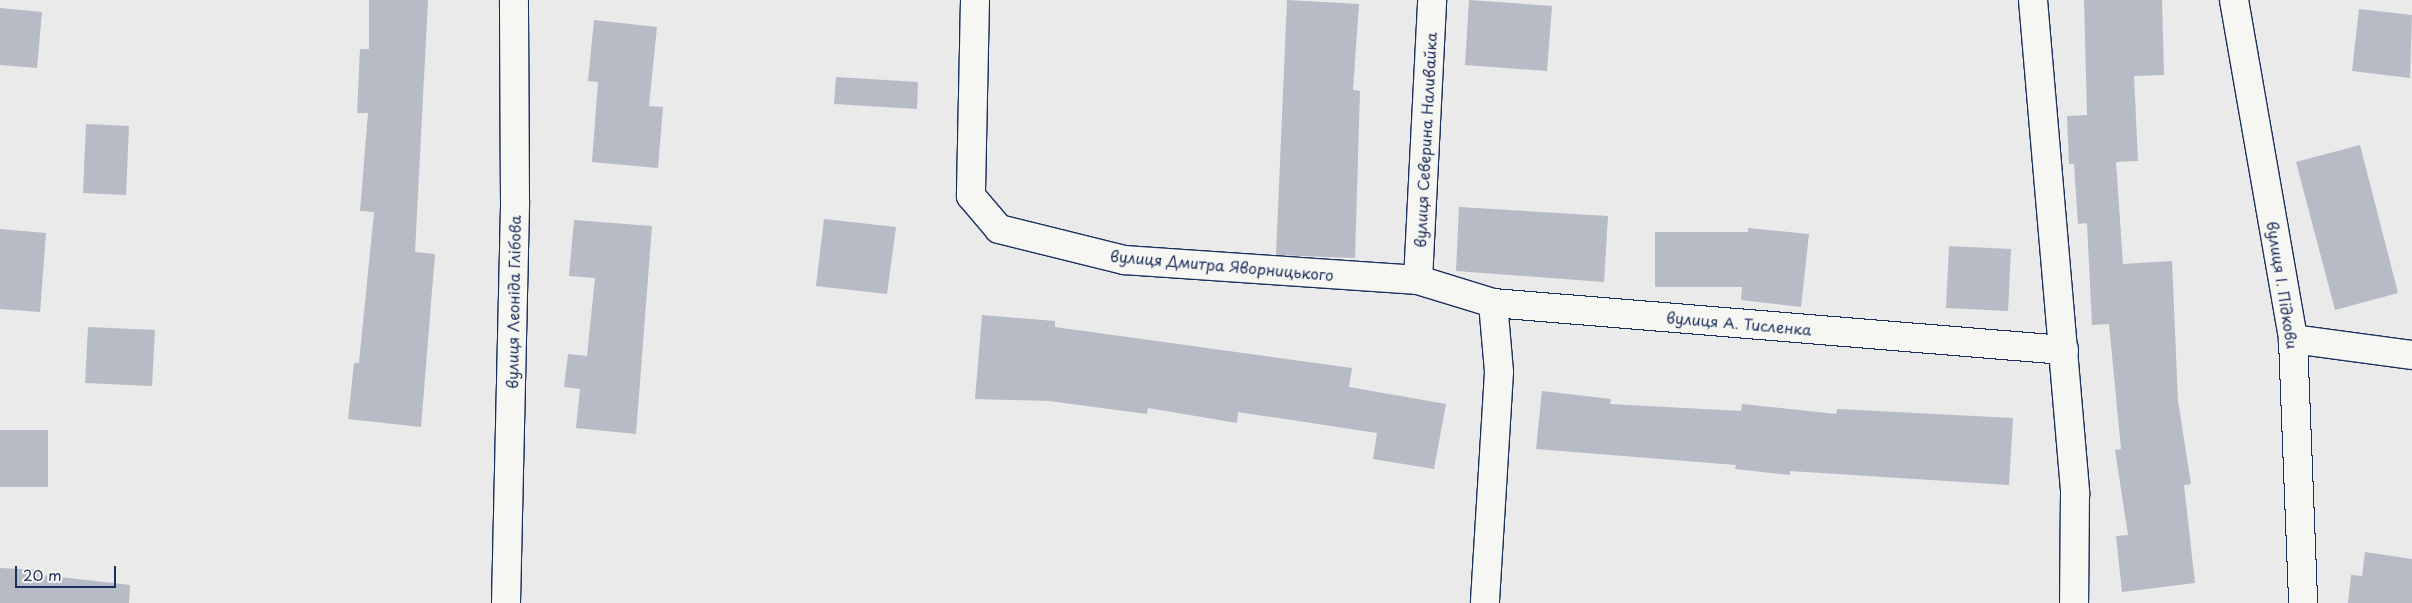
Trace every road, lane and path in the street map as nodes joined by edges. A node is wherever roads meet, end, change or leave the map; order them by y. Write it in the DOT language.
graph roads {
  1 [pos="514,0"];
  2 [pos="975,0"];
  3 [pos="1432,0"];
  4 [pos="2033,0"];
  5 [pos="2234,0"];
  6 [pos="1418,280"];
  7 [pos="1493,303"];
  8 [pos="2293,339"];
  9 [pos="2064,350"];
  10 [pos="2412,354"];
  11 [pos="506,603"];
  12 [pos="1485,603"];
  13 [pos="2074,603"];
  14 [pos="2303,603"];
  1 -- 11 [label="street, вулиця Леоніда Глібова"];
  2 -- 6 [label="street, вулиця Дмитра Яворницького"];
  3 -- 6 [label="street, вулиця Северина Наливайка"];
  4 -- 9 [label="street"];
  5 -- 8 [label="street, вулиця І. Підкови"];
  6 -- 7 [label="street, вулиця А. Тисленка"];
  7 -- 9 [label="street, вулиця А. Тисленка"];
  7 -- 12 [label="street"];
  8 -- 10 [label="street"];
  8 -- 14 [label="street, вулиця І. Підкови"];
  9 -- 13 [label="street"];
}
